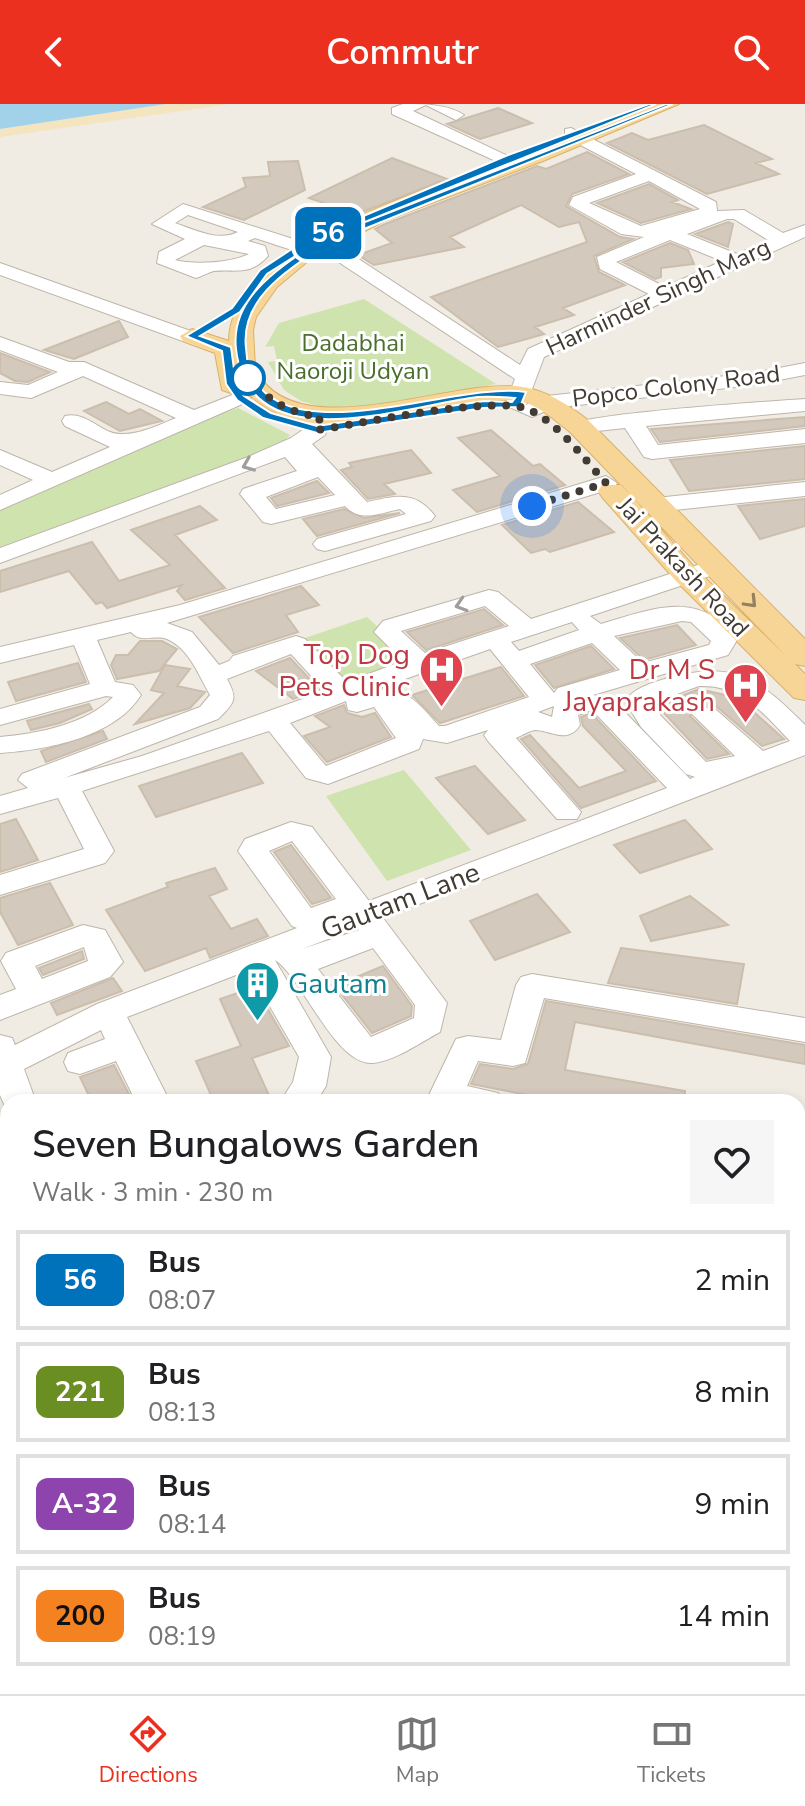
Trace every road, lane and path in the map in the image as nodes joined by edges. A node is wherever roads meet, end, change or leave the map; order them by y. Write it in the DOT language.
graph roads {
  1 [pos="419,104"];
  2 [pos="433,104"];
  3 [pos="652,104"];
  4 [pos="667,104"];
  5 [pos="429,126"];
  6 [pos="575,135"];
  7 [pos="515,159"];
  8 [pos="652,174"];
  9 [pos="805,230"];
  10 [pos="255,231"];
  11 [pos="669,233"];
  12 [pos="779,238"];
  13 [pos="201,239"];
  14 [pos="232,242"];
  15 [pos="313,244"];
  16 [pos="717,253"];
  17 [pos="736,260"];
  18 [pos="0,269"];
  19 [pos="654,289"];
  20 [pos="0,343"];
  21 [pos="234,350"];
  22 [pos="40,356"];
  23 [pos="805,369"];
  24 [pos="73,370"];
  25 [pos="0,377"];
  26 [pos="0,388"];
  27 [pos="240,398"];
  28 [pos="529,398"];
  29 [pos="805,405"];
  30 [pos="630,419"];
  31 [pos="186,420"];
  32 [pos="73,421"];
  33 [pos="579,426"];
  34 [pos="306,434"];
  35 [pos="805,436"];
  36 [pos="652,452"];
  37 [pos="805,456"];
  38 [pos="0,459"];
  39 [pos="0,469"];
  40 [pos="615,473"];
  41 [pos="52,480"];
  42 [pos="805,489"];
  43 [pos="349,498"];
  44 [pos="3,499"];
  45 [pos="656,505"];
  46 [pos="325,544"];
  47 [pos="0,556"];
  48 [pos="716,566"];
  49 [pos="686,575"];
  50 [pos="187,611"];
  51 [pos="574,613"];
  52 [pos="527,628"];
  53 [pos="726,628"];
  54 [pos="597,634"];
  55 [pos="495,639"];
  56 [pos="85,640"];
  57 [pos="0,655"];
  58 [pos="805,657"];
  59 [pos="515,661"];
  60 [pos="421,663"];
  61 [pos="0,667"];
  62 [pos="226,671"];
  63 [pos="638,673"];
  64 [pos="380,687"];
  65 [pos="105,688"];
  66 [pos="805,691"];
  67 [pos="342,693"];
  68 [pos="545,695"];
  69 [pos="3,711"];
  70 [pos="705,714"];
  71 [pos="105,717"];
  72 [pos="273,725"];
  73 [pos="419,734"];
  74 [pos="31,740"];
  75 [pos="804,740"];
  76 [pos="130,742"];
  77 [pos="0,745"];
  78 [pos="755,760"];
  79 [pos="152,762"];
  80 [pos="56,785"];
  81 [pos="0,791"];
  82 [pos="686,791"];
  83 [pos="0,805"];
  84 [pos="567,812"];
  85 [pos="0,885"];
  86 [pos="366,917"];
  87 [pos="276,960"];
  88 [pos="226,988"];
  89 [pos="34,994"];
  90 [pos="0,1008"];
  91 [pos="108,1012"];
  92 [pos="805,1030"];
  93 [pos="124,1044"];
  94 [pos="2,1059"];
  95 [pos="80,1062"];
  96 [pos="16,1094"];
  97 [pos="149,1094"];
  98 [pos="303,1094"];
  99 [pos="446,1094"];
  1 -- 5 [label="street"];
  2 -- 5 [label="street"];
  3 -- 6 [label="main road"];
  4 -- 6 [label="main road"];
  5 -- 7 [label="street"];
  6 -- 7 [label="main road"];
  6 -- 8 [label="street"];
  7 -- 15 [label="main road"];
  8 -- 8 [label="street"];
  9 -- 12 [label="street, Harminder Singh Marg"];
  10 -- 13 [label="street"];
  10 -- 14 [label="street"];
  10 -- 15 [label="street"];
  11 -- 12 [label="street"];
  11 -- 16 [label="street"];
  11 -- 19 [label="street"];
  12 -- 16 [label="street"];
  12 -- 17 [label="street, Harminder Singh Marg"];
  13 -- 14 [label="street"];
  13 -- 14 [label="street"];
  15 -- 21 [label="main road"];
  15 -- 21 [label="main road"];
  15 -- 28 [label="street"];
  16 -- 17 [label="street"];
  16 -- 19 [label="street"];
  17 -- 19 [label="street, Harminder Singh Marg"];
  18 -- 21 [label="street"];
  19 -- 28 [label="street, Harminder Singh Marg"];
  20 -- 22 [label="street"];
  21 -- 27 [label="main road"];
  21 -- 34 [label="main road"];
  22 -- 24 [label="street"];
  22 -- 25 [label="street"];
  23 -- 28 [label="street, Popco Colony Road"];
  24 -- 26 [label="street"];
  24 -- 31 [label="street"];
  24 -- 31 [label="street"];
  27 -- 31 [label="street"];
  27 -- 34 [label="main road"];
  28 -- 33 [label="main road, Jai Prakash Road"];
  28 -- 34 [label="main road"];
  28 -- 40 [label="main road, Jai Prakash Road"];
  29 -- 30 [label="street"];
  30 -- 33 [label="street"];
  30 -- 36 [label="street"];
  31 -- 32 [label="street"];
  31 -- 41 [label="street"];
  33 -- 40 [label="main road, Jai Prakash Road"];
  34 -- 43 [label="street"];
  34 -- 43 [label="street"];
  34 -- 47 [label="street, one-way"];
  35 -- 36 [label="street"];
  36 -- 40 [label="street"];
  37 -- 40 [label="street"];
  38 -- 39 [label="street"];
  38 -- 41 [label="street"];
  40 -- 45 [label="main road, Jai Prakash Road"];
  40 -- 49 [label="main road, Jai Prakash Road"];
  40 -- 50 [label="street"];
  41 -- 44 [label="street"];
  42 -- 45 [label="street"];
  43 -- 46 [label="street"];
  45 -- 48 [label="main road, Jai Prakash Road"];
  48 -- 49 [label="street"];
  48 -- 58 [label="main road, Jai Prakash Road, one-way"];
  49 -- 51 [label="street"];
  49 -- 53 [label="main road, Jai Prakash Road"];
  50 -- 56 [label="street"];
  50 -- 62 [label="street"];
  51 -- 52 [label="street"];
  51 -- 54 [label="street"];
  52 -- 55 [label="street"];
  52 -- 60 [label="street, one-way"];
  53 -- 54 [label="street"];
  53 -- 63 [label="street"];
  53 -- 66 [label="main road, Jai Prakash Road"];
  54 -- 59 [label="street"];
  54 -- 63 [label="street"];
  55 -- 59 [label="street"];
  55 -- 60 [label="street"];
  56 -- 57 [label="street"];
  56 -- 61 [label="street"];
  56 -- 62 [label="street"];
  56 -- 65 [label="street"];
  59 -- 68 [label="street"];
  60 -- 64 [label="street"];
  62 -- 67 [label="street"];
  62 -- 72 [label="street"];
  62 -- 76 [label="street"];
  63 -- 68 [label="street"];
  64 -- 67 [label="street"];
  64 -- 72 [label="street"];
  64 -- 73 [label="street"];
  65 -- 69 [label="street"];
  65 -- 71 [label="street"];
  67 -- 72 [label="street"];
  68 -- 73 [label="street"];
  70 -- 78 [label="street"];
  71 -- 74 [label="street"];
  71 -- 76 [label="street"];
  72 -- 73 [label="street"];
  72 -- 79 [label="street"];
  74 -- 77 [label="street"];
  74 -- 80 [label="street"];
  75 -- 78 [label="street, Gautam Lane"];
  75 -- 78 [label="street"];
  76 -- 79 [label="street"];
  76 -- 80 [label="street"];
  78 -- 82 [label="street, Gautam Lane"];
  79 -- 80 [label="street"];
  80 -- 81 [label="street"];
  80 -- 83 [label="street"];
  80 -- 85 [label="street"];
  82 -- 84 [label="street"];
  82 -- 86 [label="street, Gautam Lane"];
  86 -- 87 [label="street, Gautam Lane"];
  86 -- 87 [label="street"];
  87 -- 88 [label="street"];
  87 -- 91 [label="street"];
  87 -- 98 [label="street"];
  89 -- 90 [label="street"];
  91 -- 93 [label="street"];
  91 -- 94 [label="street"];
  92 -- 99 [label="street"];
  93 -- 95 [label="street"];
  93 -- 97 [label="street"];
  94 -- 96 [label="street"];
}
